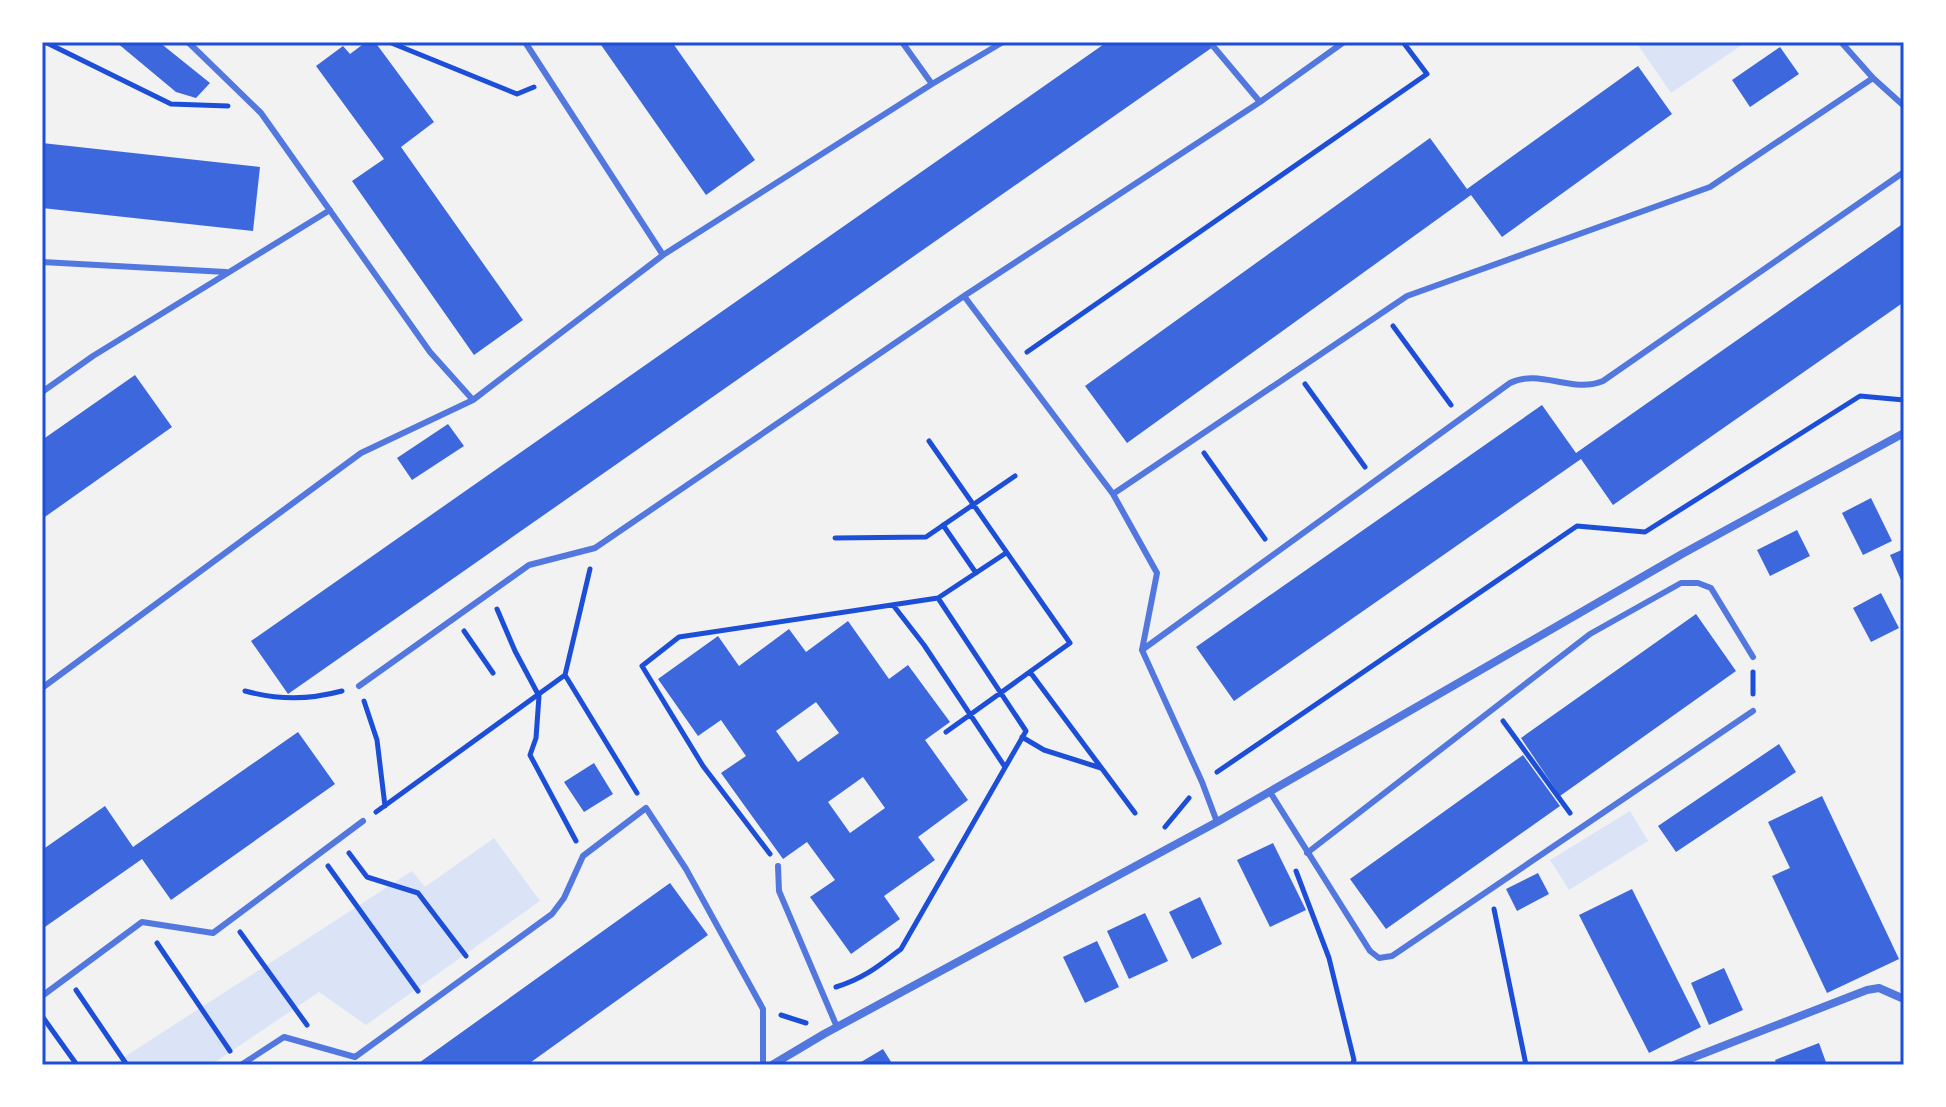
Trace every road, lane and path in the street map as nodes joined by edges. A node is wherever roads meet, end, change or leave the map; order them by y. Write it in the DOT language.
graph roads {
  1 [pos="45,42"];
  2 [pos="188,42"];
  3 [pos="389,42"];
  4 [pos="525,42"];
  5 [pos="902,42"];
  6 [pos="1003,42"];
  7 [pos="1344,42"];
  8 [pos="1403,42"];
  9 [pos="1841,42"];
  10 [pos="1213,46"];
  11 [pos="1873,78"];
  12 [pos="549,80"];
  13 [pos="932,84"];
  14 [pos="1260,102"];
  15 [pos="1904,106"];
  16 [pos="261,113"];
  17 [pos="1904,172"];
  18 [pos="330,210"];
  19 [pos="663,255"];
  20 [pos="42,262"];
  21 [pos="227,272"];
  22 [pos="964,296"];
  23 [pos="1383,313"];
  24 [pos="1014,361"];
  25 [pos="1296,371"];
  26 [pos="42,392"];
  27 [pos="473,400"];
  28 [pos="1904,400"];
  29 [pos="1461,418"];
  30 [pos="1904,433"];
  31 [pos="1194,439"];
  32 [pos="929,441"];
  33 [pos="1015,476"];
  34 [pos="1375,480"];
  35 [pos="1113,494"];
  36 [pos="973,505"];
  37 [pos="943,525"];
  38 [pos="835,538"];
  39 [pos="595,548"];
  40 [pos="1006,553"];
  41 [pos="1275,553"];
  42 [pos="976,573"];
  43 [pos="489,592"];
  44 [pos="938,598"];
  45 [pos="893,605"];
  46 [pos="455,617"];
  47 [pos="1142,650"];
  48 [pos="1753,657"];
  49 [pos="1030,672"];
  50 [pos="493,673"];
  51 [pos="565,675"];
  52 [pos="359,686"];
  53 [pos="42,688"];
  54 [pos="245,691"];
  55 [pos="1000,693"];
  56 [pos="539,696"];
  57 [pos="1493,708"];
  58 [pos="1753,711"];
  59 [pos="969,716"];
  60 [pos="946,732"];
  61 [pos="1022,737"];
  62 [pos="1005,767"];
  63 [pos="1102,768"];
  64 [pos="1202,782"];
  65 [pos="1270,792"];
  66 [pos="385,806"];
  67 [pos="646,808"];
  68 [pos="1135,813"];
  69 [pos="363,821"];
  70 [pos="1217,822"];
  71 [pos="1580,827"];
  72 [pos="339,839"];
  73 [pos="1307,853"];
  74 [pos="319,854"];
  75 [pos="583,856"];
  76 [pos="1291,858"];
  77 [pos="778,866"];
  78 [pos="1490,891"];
  79 [pos="230,920"];
  80 [pos="142,922"];
  81 [pos="476,970"];
  82 [pos="67,977"];
  83 [pos="822,991"];
  84 [pos="42,996"];
  85 [pos="1904,999"];
  86 [pos="428,1005"];
  87 [pos="763,1009"];
  88 [pos="42,1016"];
  89 [pos="837,1027"];
  90 [pos="824,1034"];
  91 [pos="324,1048"];
  92 [pos="230,1052"];
  93 [pos="77,1065"];
  94 [pos="127,1065"];
  95 [pos="241,1065"];
  96 [pos="763,1065"];
  97 [pos="772,1065"];
  98 [pos="1352,1065"];
  99 [pos="1526,1065"];
  100 [pos="1674,1065"];
  1 -- 16 [label="path"];
  2 -- 16 [label="lane"];
  3 -- 12 [label="path"];
  4 -- 12 [label="lane"];
  5 -- 13 [label="lane"];
  6 -- 13 [label="lane"];
  7 -- 14 [label="lane"];
  8 -- 24 [label="path"];
  9 -- 11 [label="lane"];
  10 -- 14 [label="lane"];
  11 -- 15 [label="lane"];
  11 -- 23 [label="lane"];
  12 -- 19 [label="lane"];
  13 -- 19 [label="lane"];
  14 -- 22 [label="lane"];
  16 -- 18 [label="lane"];
  17 -- 29 [label="lane"];
  18 -- 21 [label="lane"];
  18 -- 27 [label="lane"];
  19 -- 27 [label="lane"];
  20 -- 21 [label="lane"];
  21 -- 26 [label="lane"];
  22 -- 24 [label="lane"];
  22 -- 39 [label="lane"];
  23 -- 25 [label="lane"];
  23 -- 29 [label="path"];
  24 -- 35 [label="lane"];
  25 -- 31 [label="lane"];
  25 -- 34 [label="path"];
  27 -- 53 [label="lane"];
  28 -- 64 [label="path"];
  29 -- 34 [label="lane"];
  30 -- 65 [label="street"];
  31 -- 35 [label="lane"];
  31 -- 41 [label="path"];
  32 -- 36 [label="path"];
  33 -- 36 [label="path"];
  34 -- 41 [label="lane"];
  35 -- 47 [label="lane"];
  36 -- 37 [label="path"];
  36 -- 40 [label="path"];
  37 -- 38 [label="path"];
  37 -- 42 [label="path"];
  39 -- 43 [label="lane"];
  39 -- 51 [label="path"];
  40 -- 42 [label="path"];
  40 -- 49 [label="path"];
  41 -- 47 [label="lane"];
  42 -- 44 [label="path"];
  43 -- 46 [label="lane"];
  43 -- 56 [label="path"];
  44 -- 45 [label="path"];
  44 -- 55 [label="path"];
  45 -- 59 [label="path"];
  45 -- 77 [label="path"];
  46 -- 50 [label="path"];
  46 -- 52 [label="lane"];
  47 -- 64 [label="lane"];
  48 -- 57 [label="lane"];
  48 -- 58 [label="path"];
  49 -- 55 [label="path"];
  49 -- 63 [label="path"];
  51 -- 56 [label="path"];
  51 -- 67 [label="path"];
  52 -- 54 [label="path"];
  52 -- 66 [label="path"];
  55 -- 59 [label="path"];
  55 -- 61 [label="path"];
  56 -- 66 [label="path"];
  56 -- 75 [label="path"];
  57 -- 71 [label="path"];
  57 -- 73 [label="lane"];
  58 -- 71 [label="lane"];
  59 -- 60 [label="path"];
  59 -- 62 [label="path"];
  61 -- 62 [label="path"];
  61 -- 63 [label="path"];
  62 -- 83 [label="path"];
  63 -- 68 [label="path"];
  64 -- 70 [label="lane"];
  65 -- 70 [label="street"];
  65 -- 73 [label="lane"];
  66 -- 69 [label="path"];
  67 -- 75 [label="lane"];
  67 -- 87 [label="lane"];
  69 -- 72 [label="lane"];
  70 -- 89 [label="street"];
  71 -- 78 [label="lane"];
  72 -- 74 [label="lane"];
  72 -- 81 [label="path"];
  73 -- 78 [label="lane"];
  74 -- 79 [label="lane"];
  74 -- 86 [label="path"];
  75 -- 81 [label="lane"];
  76 -- 98 [label="path"];
  77 -- 83 [label="lane"];
  78 -- 99 [label="path"];
  79 -- 80 [label="lane"];
  79 -- 91 [label="path"];
  80 -- 82 [label="lane"];
  80 -- 92 [label="path"];
  81 -- 86 [label="lane"];
  82 -- 84 [label="lane"];
  82 -- 94 [label="path"];
  83 -- 89 [label="lane"];
  85 -- 100 [label="street"];
  86 -- 91 [label="lane"];
  87 -- 90 [label="path"];
  87 -- 96 [label="lane"];
  88 -- 93 [label="path"];
  89 -- 90 [label="street"];
  90 -- 97 [label="street"];
  91 -- 95 [label="lane"];
}
